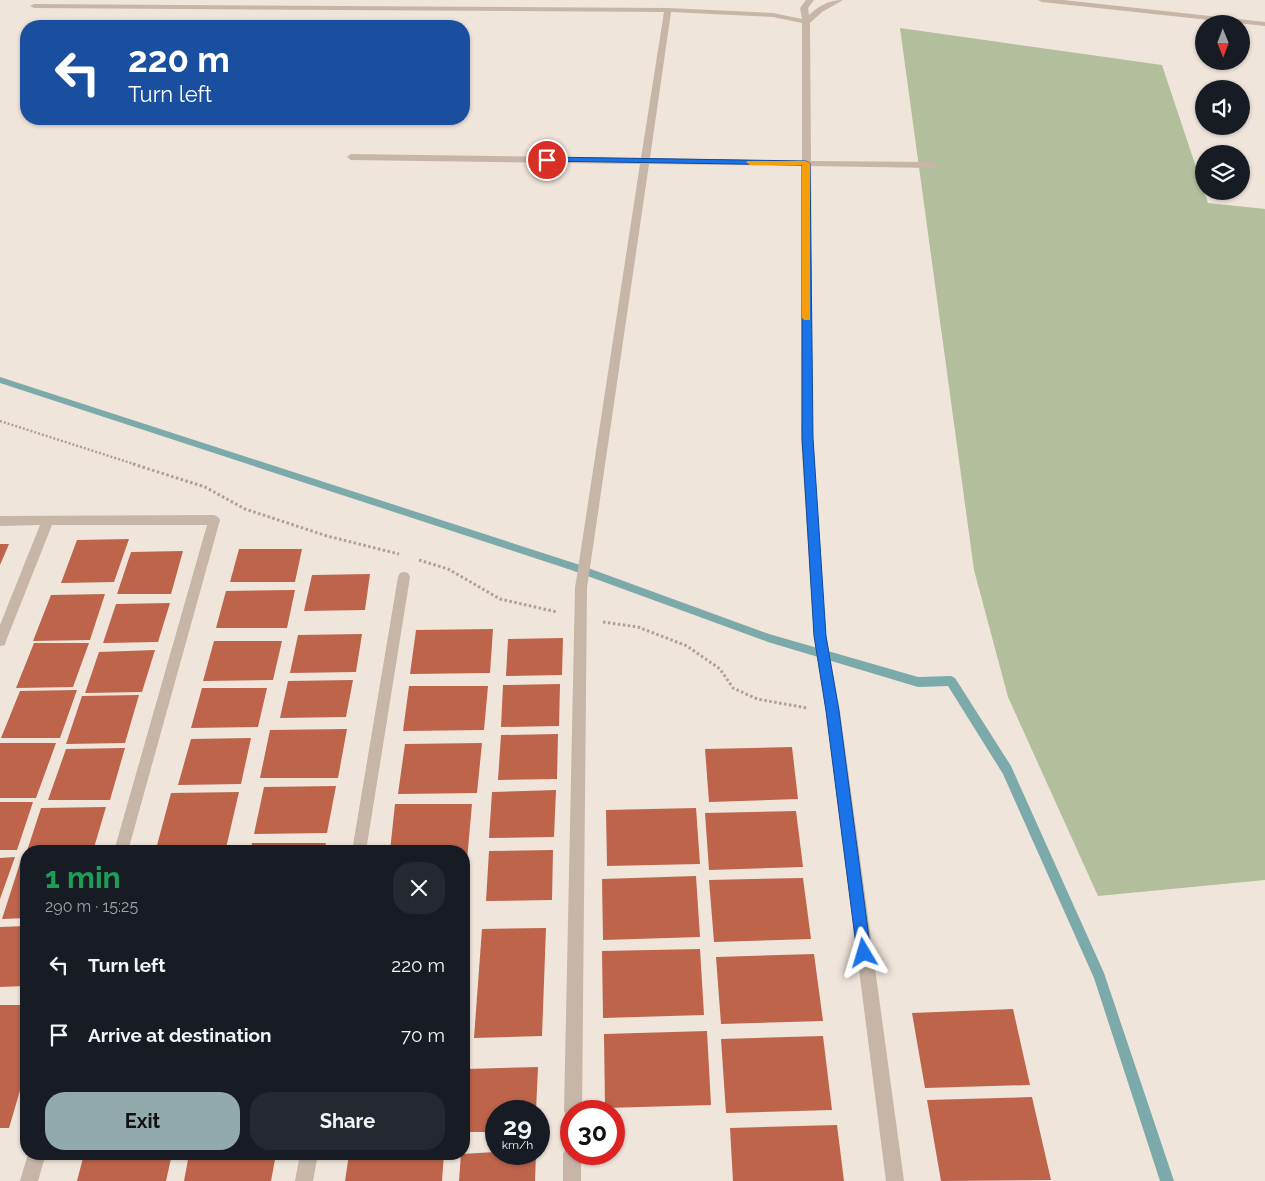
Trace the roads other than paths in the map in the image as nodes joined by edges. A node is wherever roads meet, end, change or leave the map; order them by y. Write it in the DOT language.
graph roads {
  1 [pos="810,0"];
  2 [pos="839,0"];
  3 [pos="1042,0"];
  4 [pos="34,6"];
  5 [pos="668,10"];
  6 [pos="806,22"];
  7 [pos="1265,24"];
  8 [pos="351,157"];
  9 [pos="645,161"];
  10 [pos="806,163"];
  11 [pos="932,165"];
  12 [pos="0,521"];
  13 [pos="48,521"];
  14 [pos="404,577"];
  15 [pos="0,641"];
  16 [pos="123,845"];
  17 [pos="360,845"];
  18 [pos="573,1100"];
  19 [pos="35,1160"];
  20 [pos="307,1160"];
  21 [pos="572,1165"];
  22 [pos="29,1181"];
  23 [pos="304,1181"];
  24 [pos="572,1181"];
  25 [pos="894,1181"];
  1 -- 6 [label="street"];
  2 -- 6 [label="street"];
  3 -- 7 [label="street"];
  4 -- 5 [label="street"];
  5 -- 6 [label="street"];
  5 -- 9 [label="street"];
  6 -- 10 [label="street"];
  8 -- 9 [label="street"];
  9 -- 10 [label="street"];
  9 -- 18 [label="street"];
  10 -- 11 [label="street"];
  10 -- 25 [label="street"];
  12 -- 13 [label="street"];
  13 -- 15 [label="street"];
  13 -- 16 [label="street"];
  14 -- 17 [label="street"];
  19 -- 22 [label="street"];
  20 -- 23 [label="street"];
  21 -- 24 [label="street"];
}
